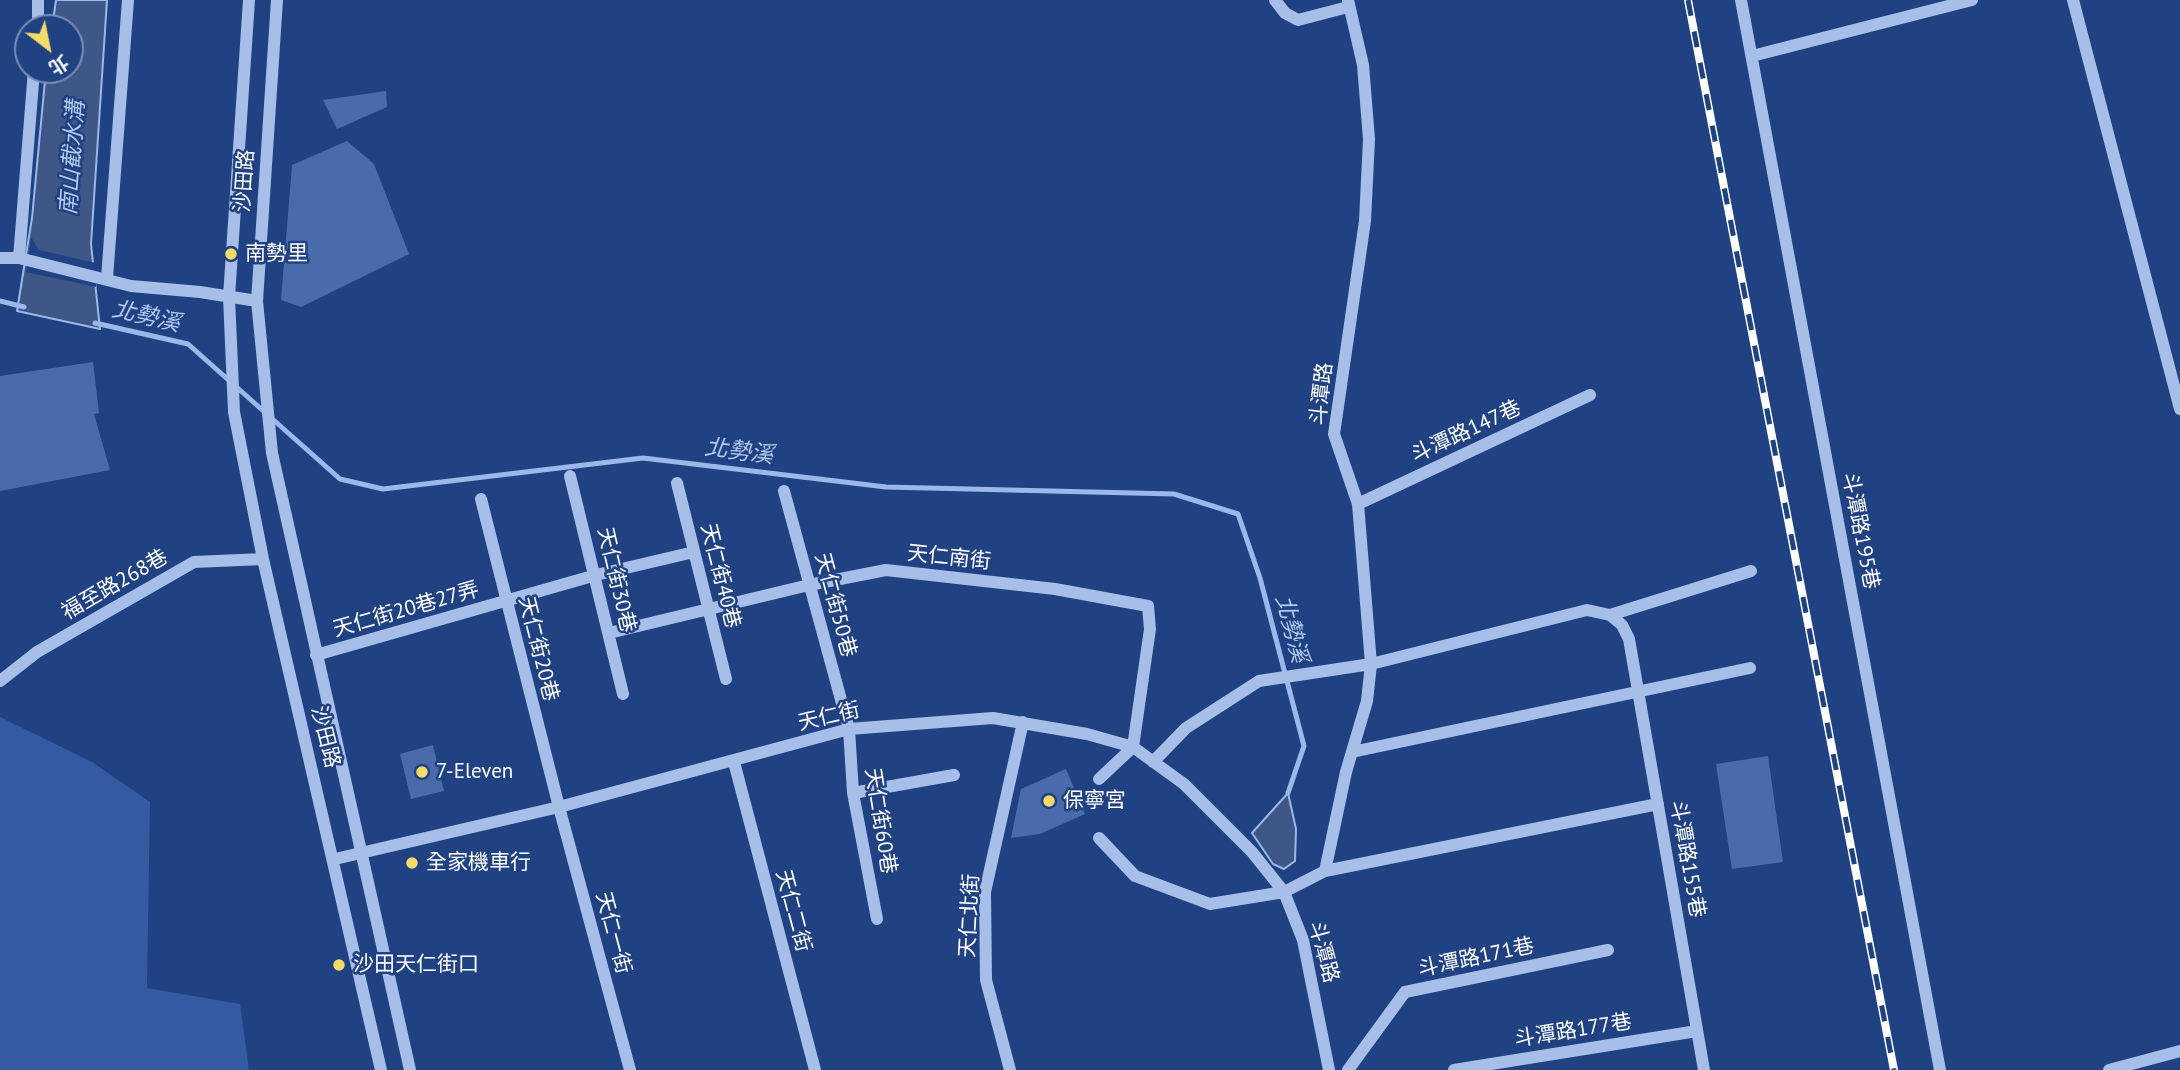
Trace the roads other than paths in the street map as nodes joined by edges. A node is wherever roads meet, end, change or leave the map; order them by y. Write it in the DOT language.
graph roads {
  1 [pos="128,0"];
  2 [pos="249,0"];
  3 [pos="277,0"];
  4 [pos="1275,0"];
  5 [pos="1741,0"];
  6 [pos="1972,0"];
  7 [pos="2073,0"];
  8 [pos="1348,3"];
  9 [pos="1752,56"];
  10 [pos="33,84"];
  11 [pos="0,258"];
  12 [pos="19,258"];
  13 [pos="107,278"];
  14 [pos="229,297"];
  15 [pos="257,301"];
  16 [pos="1590,395"];
  17 [pos="2180,409"];
  18 [pos="570,476"];
  19 [pos="677,483"];
  20 [pos="784,491"];
  21 [pos="481,499"];
  22 [pos="1358,504"];
  23 [pos="694,552"];
  24 [pos="263,559"];
  25 [pos="1751,571"];
  26 [pos="596,575"];
  27 [pos="809,585"];
  28 [pos="506,602"];
  29 [pos="709,611"];
  30 [pos="1610,615"];
  31 [pos="608,633"];
  32 [pos="316,655"];
  33 [pos="1371,664"];
  34 [pos="1750,668"];
  35 [pos="726,679"];
  36 [pos="0,681"];
  37 [pos="623,694"];
  38 [pos="1639,694"];
  39 [pos="1023,722"];
  40 [pos="849,729"];
  41 [pos="1133,747"];
  42 [pos="1352,752"];
  43 [pos="734,762"];
  44 [pos="1153,762"];
  45 [pos="954,775"];
  46 [pos="1099,779"];
  47 [pos="853,793"];
  48 [pos="1658,804"];
  49 [pos="559,807"];
  50 [pos="1099,838"];
  51 [pos="360,852"];
  52 [pos="335,859"];
  53 [pos="1325,870"];
  54 [pos="1284,892"];
  55 [pos="877,919"];
  56 [pos="1608,950"];
  57 [pos="1697,1031"];
  58 [pos="2180,1051"];
  59 [pos="382,1070"];
  60 [pos="410,1070"];
  61 [pos="630,1070"];
  62 [pos="815,1070"];
  63 [pos="1010,1070"];
  64 [pos="1329,1070"];
  65 [pos="1348,1070"];
  66 [pos="1454,1070"];
  67 [pos="1704,1070"];
  68 [pos="1940,1070"];
  69 [pos="2109,1070"];
  1 -- 13 [label="street"];
  2 -- 14 [label="street, 沙田路"];
  3 -- 15 [label="street, 沙田路"];
  4 -- 8 [label="street"];
  5 -- 9 [label="street, 斗潭路195巷"];
  6 -- 9 [label="street"];
  7 -- 17 [label="street"];
  8 -- 22 [label="street, 斗潭路"];
  9 -- 68 [label="street, 斗潭路195巷"];
  10 -- 12 [label="street"];
  11 -- 12 [label="street"];
  12 -- 13 [label="street"];
  13 -- 14 [label="street"];
  14 -- 15 [label="street"];
  14 -- 24 [label="street, 沙田路"];
  15 -- 32 [label="street, 沙田路"];
  16 -- 22 [label="street, 斗潭路147巷"];
  18 -- 26 [label="street, 天仁街30巷"];
  19 -- 23 [label="street, 天仁街40巷"];
  20 -- 27 [label="street, 天仁街50巷"];
  21 -- 28 [label="street, 天仁街20巷"];
  22 -- 33 [label="street, 斗潭路"];
  23 -- 26 [label="street, 天仁街20巷27弄"];
  23 -- 29 [label="street, 天仁街40巷"];
  24 -- 36 [label="street, 福至路268巷"];
  24 -- 52 [label="street, 沙田路"];
  25 -- 30 [label="street"];
  26 -- 28 [label="street, 天仁街20巷27弄"];
  26 -- 31 [label="street, 天仁街30巷"];
  27 -- 29 [label="street, 天仁南街"];
  27 -- 40 [label="street, 天仁街50巷"];
  27 -- 41 [label="street, 天仁南街"];
  28 -- 32 [label="street, 天仁街20巷27弄"];
  28 -- 49 [label="street, 天仁街20巷"];
  29 -- 31 [label="street, 天仁南街"];
  29 -- 35 [label="street, 天仁街40巷"];
  30 -- 33 [label="street"];
  30 -- 38 [label="street, 斗潭路155巷"];
  31 -- 37 [label="street, 天仁街30巷"];
  32 -- 51 [label="street, 沙田路"];
  33 -- 42 [label="street, 斗潭路"];
  33 -- 44 [label="street"];
  34 -- 38 [label="street"];
  38 -- 42 [label="street"];
  38 -- 48 [label="street, 斗潭路155巷"];
  39 -- 40 [label="street, 天仁街"];
  39 -- 41 [label="street, 天仁街"];
  39 -- 63 [label="street, 天仁北街"];
  40 -- 43 [label="street, 天仁街"];
  40 -- 47 [label="street, 天仁街60巷"];
  41 -- 44 [label="street, 天仁街"];
  41 -- 46 [label="street"];
  42 -- 53 [label="street, 斗潭路"];
  43 -- 49 [label="street, 天仁街"];
  43 -- 62 [label="street, 天仁二街"];
  44 -- 54 [label="street, 天仁街"];
  45 -- 47 [label="street"];
  47 -- 55 [label="street, 天仁街60巷"];
  48 -- 53 [label="street"];
  48 -- 57 [label="street, 斗潭路155巷"];
  49 -- 51 [label="street, 天仁街"];
  49 -- 61 [label="street, 天仁一街"];
  50 -- 54 [label="street"];
  51 -- 52 [label="street, 天仁街"];
  51 -- 60 [label="street, 沙田路"];
  52 -- 59 [label="street, 沙田路"];
  53 -- 54 [label="street"];
  54 -- 64 [label="street, 斗潭路"];
  56 -- 65 [label="street, 斗潭路171巷"];
  57 -- 66 [label="street, 斗潭路177巷"];
  57 -- 67 [label="street, 斗潭路155巷"];
  58 -- 69 [label="street"];
}
